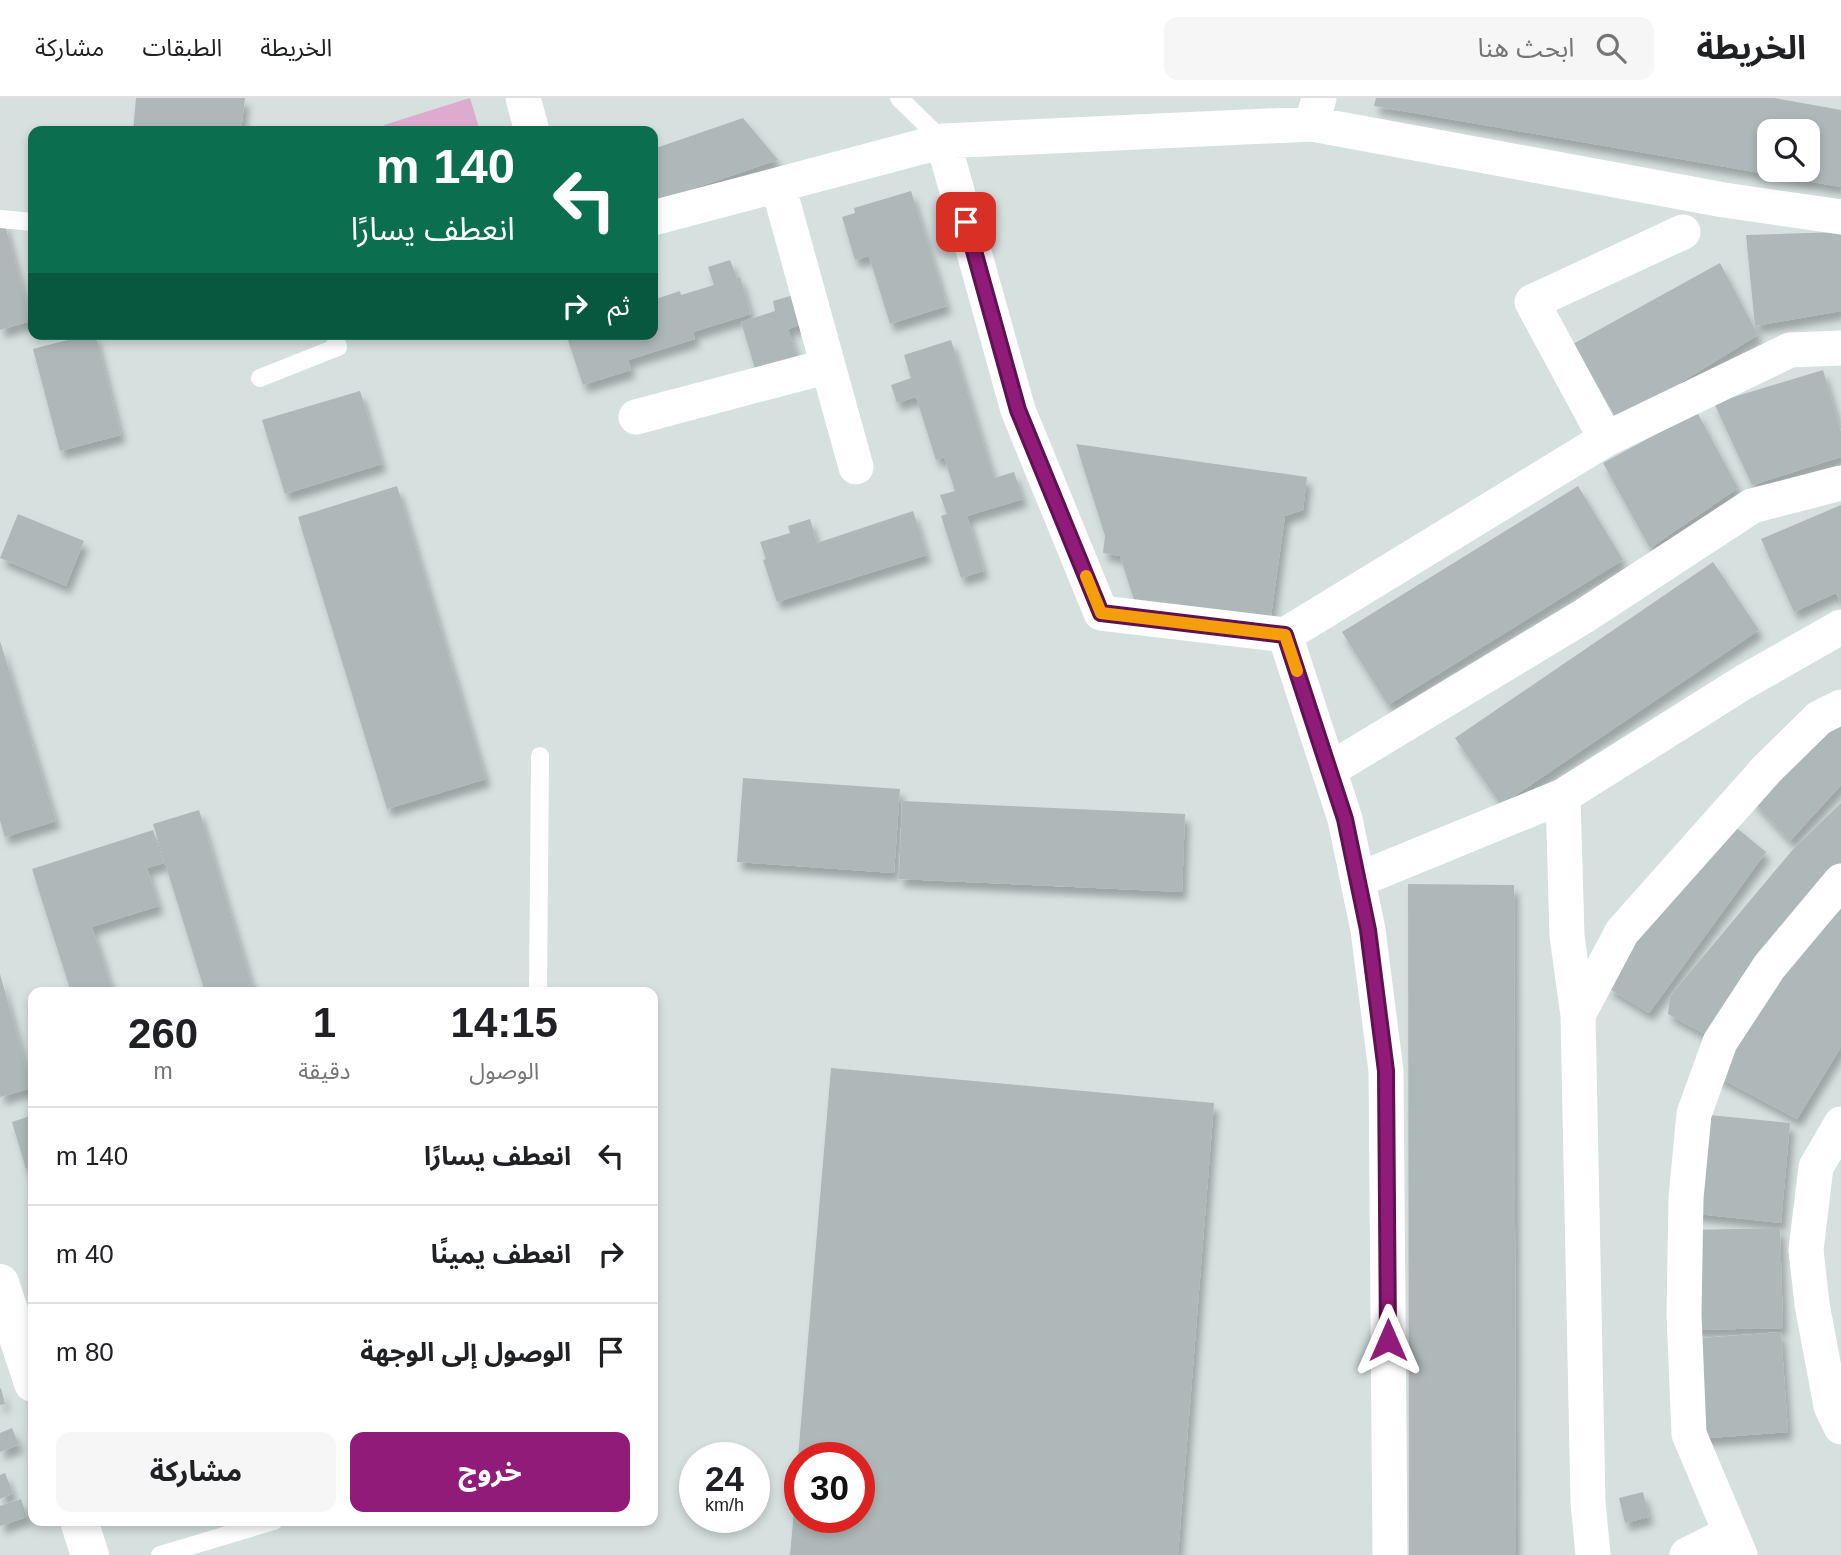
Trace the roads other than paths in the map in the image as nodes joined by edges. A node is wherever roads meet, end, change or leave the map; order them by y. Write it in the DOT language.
graph roads {
  1 [pos="523,98"];
  2 [pos="899,98"];
  3 [pos="1315,111"];
  4 [pos="531,126"];
  5 [pos="943,141"];
  6 [pos="778,185"];
  7 [pos="658,217"];
  8 [pos="1841,217"];
  9 [pos="0,219"];
  10 [pos="28,222"];
  11 [pos="1683,232"];
  12 [pos="336,340"];
  13 [pos="1841,348"];
  14 [pos="828,366"];
  15 [pos="260,378"];
  16 [pos="636,417"];
  17 [pos="1606,439"];
  18 [pos="856,467"];
  19 [pos="1841,483"];
  20 [pos="1841,627"];
  21 [pos="1285,635"];
  22 [pos="1841,707"];
  23 [pos="540,756"];
  24 [pos="1329,770"];
  25 [pos="1563,796"];
  26 [pos="1358,880"];
  27 [pos="1841,881"];
  28 [pos="538,987"];
  29 [pos="1577,1015"];
  30 [pos="1841,1124"];
  31 [pos="0,1283"];
  32 [pos="28,1368"];
  33 [pos="1841,1427"];
  34 [pos="81,1526"];
  35 [pos="257,1526"];
  36 [pos="1736,1544"];
  37 [pos="90,1555"];
  38 [pos="160,1555"];
  39 [pos="1390,1555"];
  40 [pos="1592,1555"];
  41 [pos="1686,1555"];
  1 -- 4 [label="street"];
  2 -- 5 [label="lane"];
  3 -- 5 [label="street"];
  3 -- 8 [label="street"];
  5 -- 6 [label="street"];
  5 -- 21 [label="street"];
  6 -- 7 [label="street"];
  6 -- 14 [label="street"];
  9 -- 10 [label="lane"];
  11 -- 17 [label="street"];
  12 -- 15 [label="lane"];
  13 -- 17 [label="street"];
  14 -- 16 [label="street"];
  14 -- 18 [label="street"];
  17 -- 21 [label="street"];
  19 -- 24 [label="street"];
  20 -- 25 [label="street"];
  21 -- 24 [label="street"];
  22 -- 29 [label="street"];
  23 -- 28 [label="lane"];
  24 -- 26 [label="street"];
  25 -- 26 [label="street"];
  25 -- 29 [label="street"];
  26 -- 39 [label="street"];
  27 -- 36 [label="street"];
  29 -- 40 [label="street"];
  30 -- 33 [label="street"];
  31 -- 32 [label="street"];
  34 -- 37 [label="street"];
  35 -- 38 [label="lane"];
  36 -- 41 [label="street"];
}
